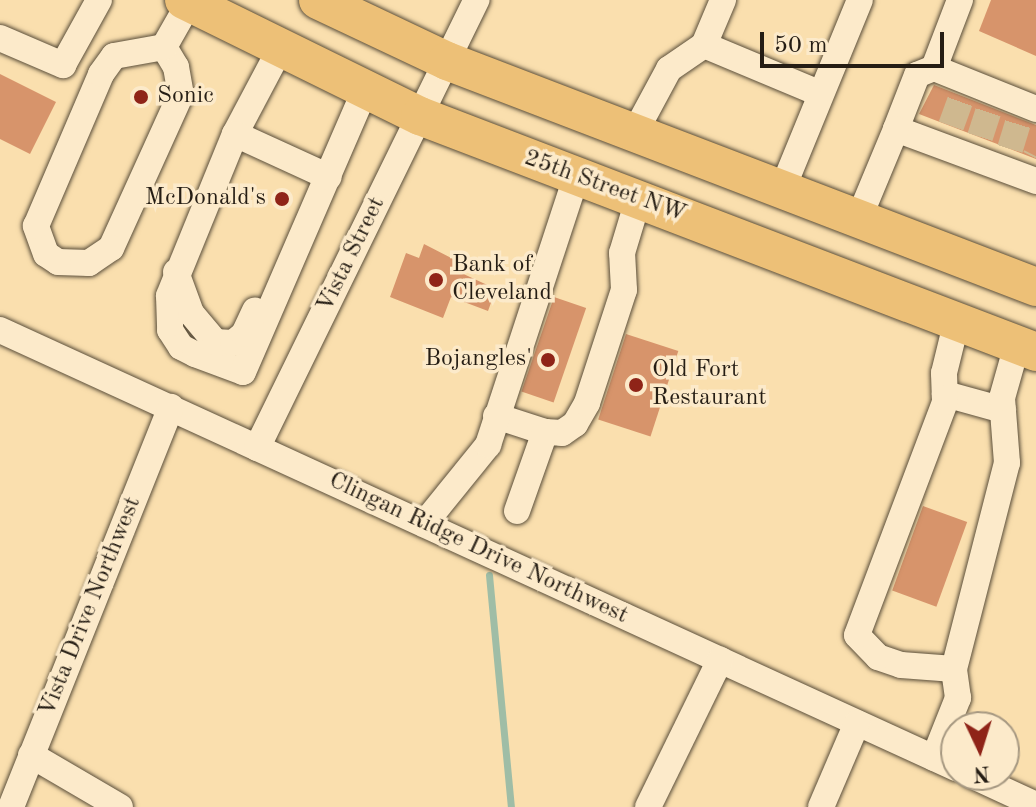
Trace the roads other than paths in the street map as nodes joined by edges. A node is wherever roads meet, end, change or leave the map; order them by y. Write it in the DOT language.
graph roads {
  1 [pos="99,0"];
  2 [pos="318,0"];
  3 [pos="476,0"];
  4 [pos="723,0"];
  5 [pos="860,0"];
  6 [pos="960,0"];
  7 [pos="186,1"];
  8 [pos="0,38"];
  9 [pos="704,45"];
  10 [pos="164,47"];
  11 [pos="280,49"];
  12 [pos="447,61"];
  13 [pos="63,65"];
  14 [pos="934,68"];
  15 [pos="97,83"];
  16 [pos="365,90"];
  17 [pos="819,93"];
  18 [pos="1027,110"];
  19 [pos="420,116"];
  20 [pos="896,129"];
  21 [pos="235,134"];
  22 [pos="634,134"];
  23 [pos="1023,167"];
  24 [pos="329,177"];
  25 [pos="576,178"];
  26 [pos="782,190"];
  27 [pos="638,200"];
  28 [pos="316,206"];
  29 [pos="859,218"];
  30 [pos="176,272"];
  31 [pos="1036,287"];
  32 [pos="957,320"];
  33 [pos="613,325"];
  34 [pos="0,330"];
  35 [pos="1027,348"];
  36 [pos="243,372"];
  37 [pos="286,389"];
  38 [pos="945,394"];
  39 [pos="171,407"];
  40 [pos="1003,410"];
  41 [pos="501,418"];
  42 [pos="545,432"];
  43 [pos="257,448"];
  44 [pos="517,511"];
  45 [pos="424,524"];
  46 [pos="720,660"];
  47 [pos="954,669"];
  48 [pos="955,711"];
  49 [pos="857,723"];
  50 [pos="31,755"];
  51 [pos="940,761"];
  52 [pos="1006,791"];
  53 [pos="1036,805"];
  54 [pos="11,807"];
  55 [pos="120,807"];
  56 [pos="648,807"];
  57 [pos="821,807"];
  1 -- 13 [label="street"];
  2 -- 12 [label="highway"];
  3 -- 12 [label="street, Vista Street"];
  4 -- 9 [label="street"];
  5 -- 17 [label="street"];
  6 -- 14 [label="street"];
  7 -- 10 [label="street"];
  7 -- 11 [label="highway, 25th Street NW"];
  8 -- 13 [label="street"];
  9 -- 17 [label="street"];
  9 -- 22 [label="street"];
  10 -- 15 [label="street"];
  10 -- 15 [label="street"];
  11 -- 16 [label="highway, 25th Street NW"];
  11 -- 21 [label="street"];
  12 -- 19 [label="street, Vista Street"];
  12 -- 22 [label="highway"];
  13 -- 15 [label="street"];
  14 -- 18 [label="street"];
  14 -- 20 [label="street"];
  16 -- 19 [label="highway, 25th Street NW"];
  16 -- 24 [label="street"];
  17 -- 26 [label="street"];
  19 -- 25 [label="highway, 25th Street NW"];
  19 -- 37 [label="street, Vista Street"];
  20 -- 23 [label="street"];
  20 -- 29 [label="street"];
  21 -- 24 [label="street"];
  21 -- 30 [label="street"];
  22 -- 26 [label="highway"];
  24 -- 28 [label="street"];
  25 -- 27 [label="highway, 25th Street NW"];
  25 -- 41 [label="street"];
  26 -- 29 [label="highway"];
  27 -- 32 [label="highway, 25th Street NW"];
  27 -- 33 [label="street"];
  28 -- 30 [label="street"];
  28 -- 36 [label="street"];
  29 -- 31 [label="highway"];
  30 -- 36 [label="street"];
  32 -- 35 [label="highway, 25th Street NW"];
  32 -- 38 [label="street"];
  33 -- 41 [label="street"];
  33 -- 42 [label="street"];
  34 -- 39 [label="street, Clingan Ridge Drive Northwest"];
  35 -- 40 [label="street"];
  36 -- 37 [label="street"];
  37 -- 43 [label="street, Vista Street"];
  38 -- 40 [label="street"];
  38 -- 47 [label="street"];
  39 -- 43 [label="street, Clingan Ridge Drive Northwest"];
  39 -- 50 [label="street, Vista Drive Northwest"];
  40 -- 47 [label="street"];
  41 -- 42 [label="street"];
  41 -- 45 [label="street"];
  42 -- 44 [label="street"];
  43 -- 45 [label="street, Clingan Ridge Drive Northwest"];
  45 -- 46 [label="street, Clingan Ridge Drive Northwest"];
  46 -- 49 [label="street, Clingan Ridge Drive Northwest"];
  46 -- 56 [label="street"];
  47 -- 48 [label="street"];
  49 -- 51 [label="street, Clingan Ridge Drive Northwest"];
  49 -- 57 [label="street"];
  50 -- 54 [label="street, Vista Drive Northwest"];
  50 -- 55 [label="street"];
  52 -- 53 [label="street"];
}
